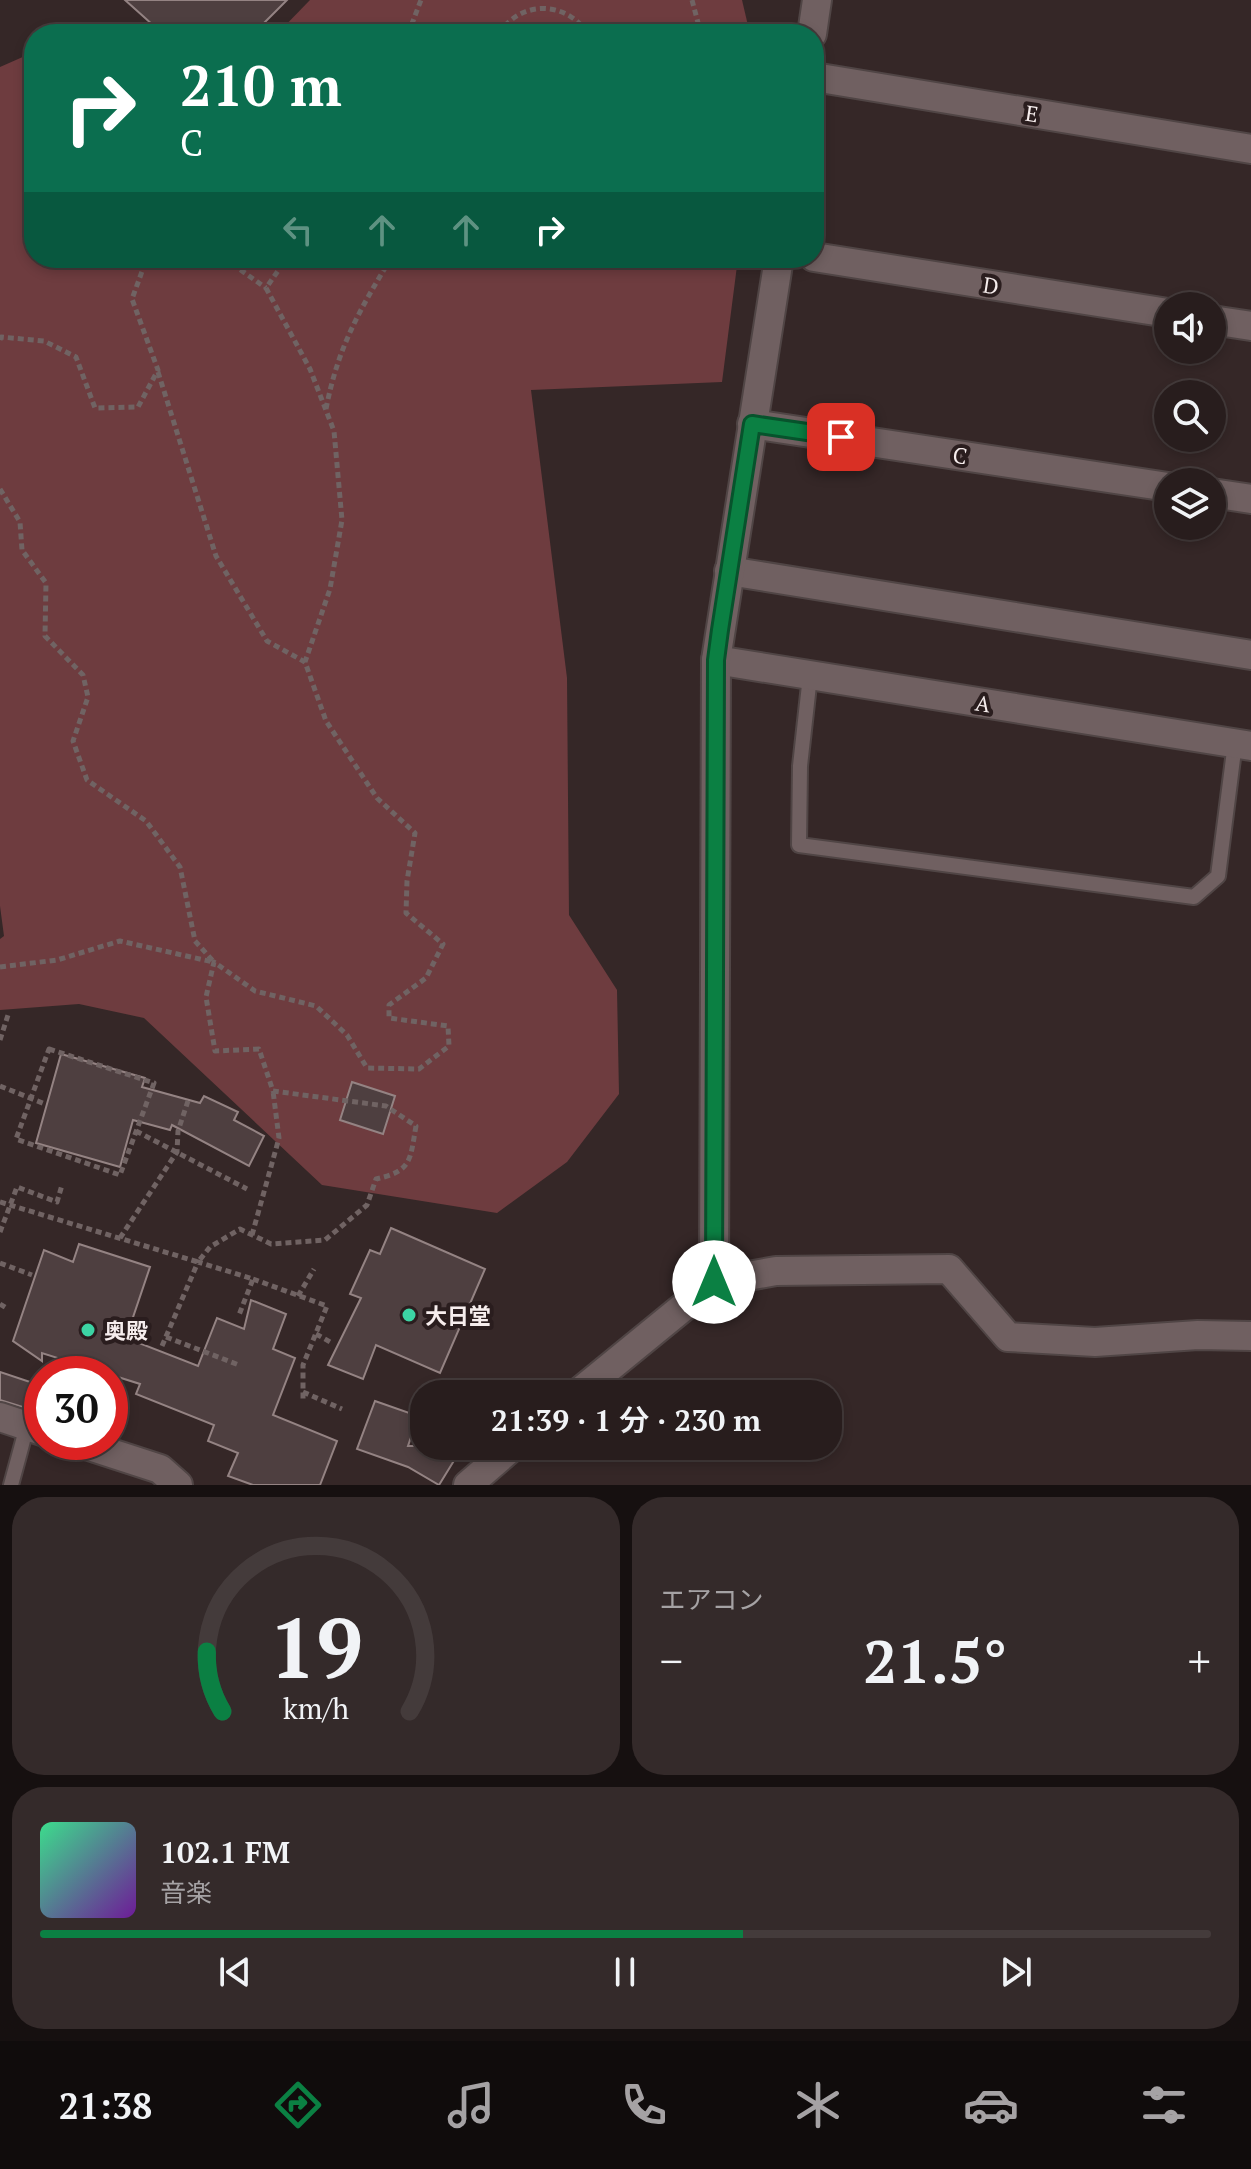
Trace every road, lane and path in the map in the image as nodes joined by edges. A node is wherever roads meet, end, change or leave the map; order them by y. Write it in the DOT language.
graph roads {
  1 [pos="421,0"];
  2 [pos="692,0"];
  3 [pos="817,0"];
  4 [pos="534,3"];
  5 [pos="412,24"];
  6 [pos="504,24"];
  7 [pos="582,24"];
  8 [pos="698,24"];
  9 [pos="813,24"];
  10 [pos="824,79"];
  11 [pos="1251,149"];
  12 [pos="824,259"];
  13 [pos="143,268"];
  14 [pos="238,268"];
  15 [pos="280,268"];
  16 [pos="385,268"];
  17 [pos="777,268"];
  18 [pos="266,288"];
  19 [pos="1154,311"];
  20 [pos="1226,322"];
  21 [pos="1251,326"];
  22 [pos="0,340"];
  23 [pos="158,370"];
  24 [pos="325,410"];
  25 [pos="752,424"];
  26 [pos="1154,485"];
  27 [pos="0,489"];
  28 [pos="1226,495"];
  29 [pos="1251,499"];
  30 [pos="729,571"];
  31 [pos="1251,655"];
  32 [pos="716,660"];
  33 [pos="305,662"];
  34 [pos="810,676"];
  35 [pos="1243,745"];
  36 [pos="214,962"];
  37 [pos="0,967"];
  38 [pos="8,1015"];
  39 [pos="0,1040"];
  40 [pos="0,1086"];
  41 [pos="273,1091"];
  42 [pos="31,1098"];
  43 [pos="189,1098"];
  44 [pos="45,1104"];
  45 [pos="136,1131"];
  46 [pos="177,1152"];
  47 [pos="62,1185"];
  48 [pos="247,1189"];
  49 [pos="0,1202"];
  50 [pos="10,1205"];
  51 [pos="0,1232"];
  52 [pos="252,1235"];
  53 [pos="119,1238"];
  54 [pos="198,1262"];
  55 [pos="0,1263"];
  56 [pos="314,1269"];
  57 [pos="32,1275"];
  58 [pos="253,1279"];
  59 [pos="714,1282"];
  60 [pos="298,1296"];
  61 [pos="0,1304"];
  62 [pos="8,1309"];
  63 [pos="239,1315"];
  64 [pos="316,1334"];
  65 [pos="1251,1336"];
  66 [pos="166,1337"];
  67 [pos="332,1343"];
  68 [pos="162,1346"];
  69 [pos="239,1365"];
  70 [pos="594,1380"];
  71 [pos="303,1392"];
  72 [pos="303,1402"];
  73 [pos="342,1409"];
  74 [pos="0,1417"];
  75 [pos="24,1425"];
  76 [pos="24,1453"];
  77 [pos="128,1459"];
  78 [pos="497,1460"];
  79 [pos="11,1485"];
  80 [pos="178,1485"];
  81 [pos="468,1485"];
  1 -- 5 [label="path"];
  2 -- 8 [label="path"];
  3 -- 9 [label="street"];
  4 -- 6 [label="path"];
  4 -- 7 [label="path"];
  10 -- 11 [label="street, E"];
  12 -- 19 [label="street, D"];
  13 -- 23 [label="path"];
  14 -- 18 [label="path"];
  15 -- 18 [label="path"];
  16 -- 24 [label="path"];
  17 -- 25 [label="street"];
  18 -- 24 [label="path"];
  20 -- 21 [label="street"];
  22 -- 23 [label="path"];
  23 -- 33 [label="path"];
  24 -- 33 [label="path"];
  25 -- 26 [label="street, C"];
  25 -- 30 [label="street"];
  27 -- 36 [label="path"];
  28 -- 29 [label="street"];
  30 -- 31 [label="street"];
  30 -- 32 [label="street"];
  32 -- 34 [label="street, A"];
  32 -- 59 [label="street"];
  33 -- 36 [label="path"];
  34 -- 35 [label="street, A"];
  34 -- 35 [label="lane"];
  36 -- 37 [label="path"];
  36 -- 41 [label="path"];
  38 -- 39 [label="path"];
  40 -- 42 [label="path"];
  41 -- 52 [label="path"];
  41 -- 52 [label="path"];
  42 -- 44 [label="path"];
  42 -- 45 [label="path"];
  42 -- 45 [label="path"];
  43 -- 46 [label="path"];
  45 -- 46 [label="path"];
  46 -- 48 [label="path"];
  46 -- 53 [label="path"];
  47 -- 50 [label="path"];
  49 -- 50 [label="path"];
  50 -- 51 [label="path"];
  50 -- 53 [label="path"];
  52 -- 54 [label="path"];
  53 -- 54 [label="path"];
  54 -- 58 [label="path"];
  54 -- 66 [label="path"];
  55 -- 57 [label="path"];
  56 -- 60 [label="path"];
  58 -- 60 [label="path"];
  58 -- 63 [label="path"];
  59 -- 65 [label="street"];
  59 -- 70 [label="street"];
  60 -- 64 [label="path"];
  61 -- 62 [label="path"];
  64 -- 67 [label="path"];
  64 -- 71 [label="path"];
  66 -- 68 [label="path"];
  66 -- 69 [label="path"];
  71 -- 72 [label="path"];
  71 -- 73 [label="path"];
  74 -- 75 [label="street"];
  76 -- 79 [label="lane"];
  77 -- 80 [label="street"];
  78 -- 81 [label="street"];
}
